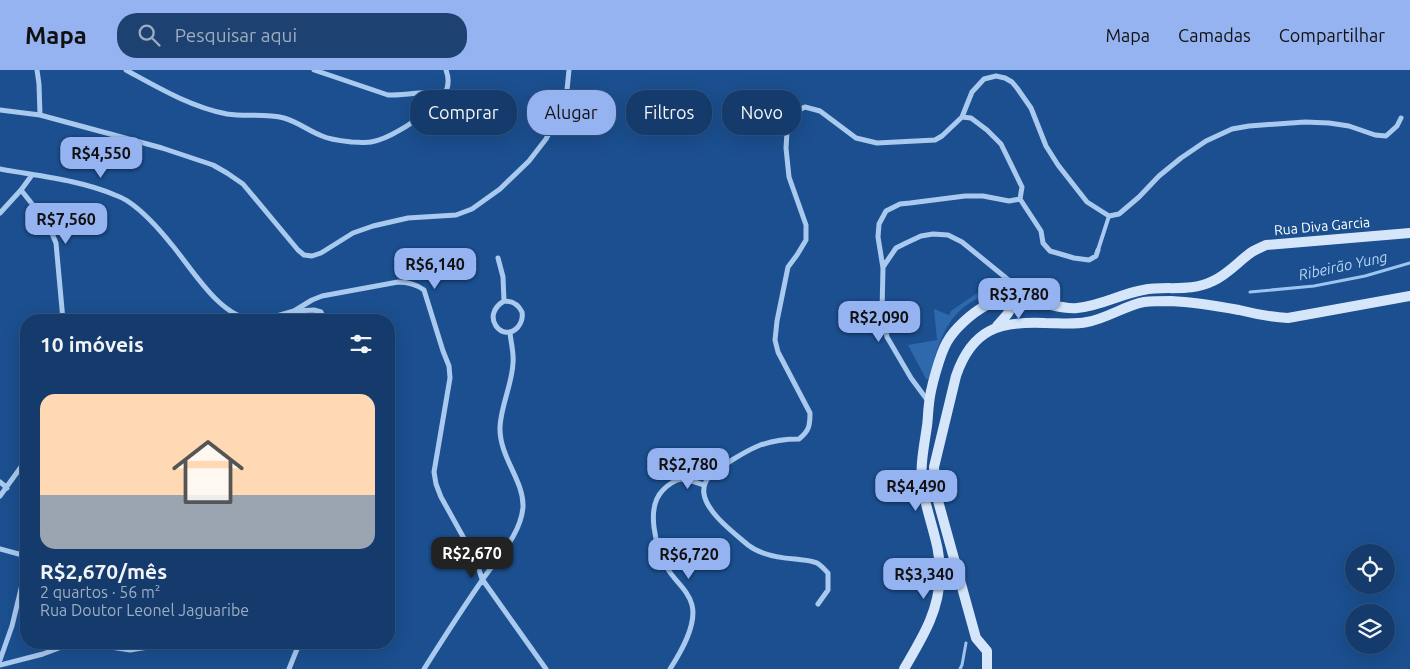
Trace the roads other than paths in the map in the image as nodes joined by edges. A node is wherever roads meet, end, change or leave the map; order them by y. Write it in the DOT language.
graph roads {
  1 [pos="36,70"];
  2 [pos="126,70"];
  3 [pos="314,70"];
  4 [pos="446,70"];
  5 [pos="569,70"];
  6 [pos="448,90"];
  7 [pos="410,95"];
  8 [pos="0,110"];
  9 [pos="40,115"];
  10 [pos="962,117"];
  11 [pos="1400,118"];
  12 [pos="410,123"];
  13 [pos="0,169"];
  14 [pos="32,175"];
  15 [pos="21,190"];
  16 [pos="1020,199"];
  17 [pos="0,213"];
  18 [pos="1109,216"];
  19 [pos="1410,233"];
  20 [pos="1098,250"];
  21 [pos="498,258"];
  22 [pos="883,268"];
  23 [pos="1410,296"];
  24 [pos="1014,299"];
  25 [pos="504,301"];
  26 [pos="294,311"];
  27 [pos="62,314"];
  28 [pos="234,314"];
  29 [pos="284,314"];
  30 [pos="322,314"];
  31 [pos="997,326"];
  32 [pos="510,333"];
  33 [pos="929,402"];
  34 [pos="20,469"];
  35 [pos="0,482"];
  36 [pos="704,485"];
  37 [pos="7,488"];
  38 [pos="0,496"];
  39 [pos="0,549"];
  40 [pos="20,554"];
  41 [pos="482,579"];
  42 [pos="20,593"];
  43 [pos="818,604"];
  44 [pos="56,649"];
  45 [pos="122,649"];
  46 [pos="136,649"];
  47 [pos="298,649"];
  48 [pos="0,660"];
  49 [pos="0,665"];
  50 [pos="288,669"];
  51 [pos="424,669"];
  52 [pos="546,669"];
  53 [pos="670,669"];
  54 [pos="904,669"];
  55 [pos="987,669"];
  1 -- 9 [label="street"];
  2 -- 12 [label="street"];
  3 -- 7 [label="street"];
  4 -- 6 [label="street"];
  5 -- 9 [label="street"];
  8 -- 9 [label="street"];
  10 -- 16 [label="street"];
  10 -- 18 [label="street"];
  10 -- 36 [label="street"];
  11 -- 18 [label="street"];
  13 -- 14 [label="street"];
  14 -- 15 [label="street"];
  14 -- 28 [label="street"];
  15 -- 17 [label="street"];
  15 -- 27 [label="street"];
  16 -- 20 [label="street"];
  16 -- 22 [label="street"];
  18 -- 20 [label="lane"];
  19 -- 24 [label="main road, Rua Diva Garcia"];
  21 -- 25 [label="street"];
  22 -- 24 [label="street"];
  22 -- 33 [label="street"];
  23 -- 31 [label="main road"];
  24 -- 31 [label="main road"];
  24 -- 33 [label="main road"];
  25 -- 32 [label="street"];
  25 -- 32 [label="street"];
  26 -- 29 [label="street"];
  26 -- 30 [label="street"];
  26 -- 41 [label="street"];
  31 -- 55 [label="main road"];
  32 -- 41 [label="street"];
  33 -- 54 [label="main road"];
  34 -- 37 [label="street"];
  35 -- 37 [label="street"];
  36 -- 43 [label="street"];
  36 -- 53 [label="street"];
  37 -- 38 [label="street"];
  39 -- 40 [label="street"];
  41 -- 51 [label="street"];
  41 -- 52 [label="street"];
  42 -- 48 [label="street"];
  44 -- 49 [label="street"];
  45 -- 46 [label="street"];
  47 -- 50 [label="street"];
}
